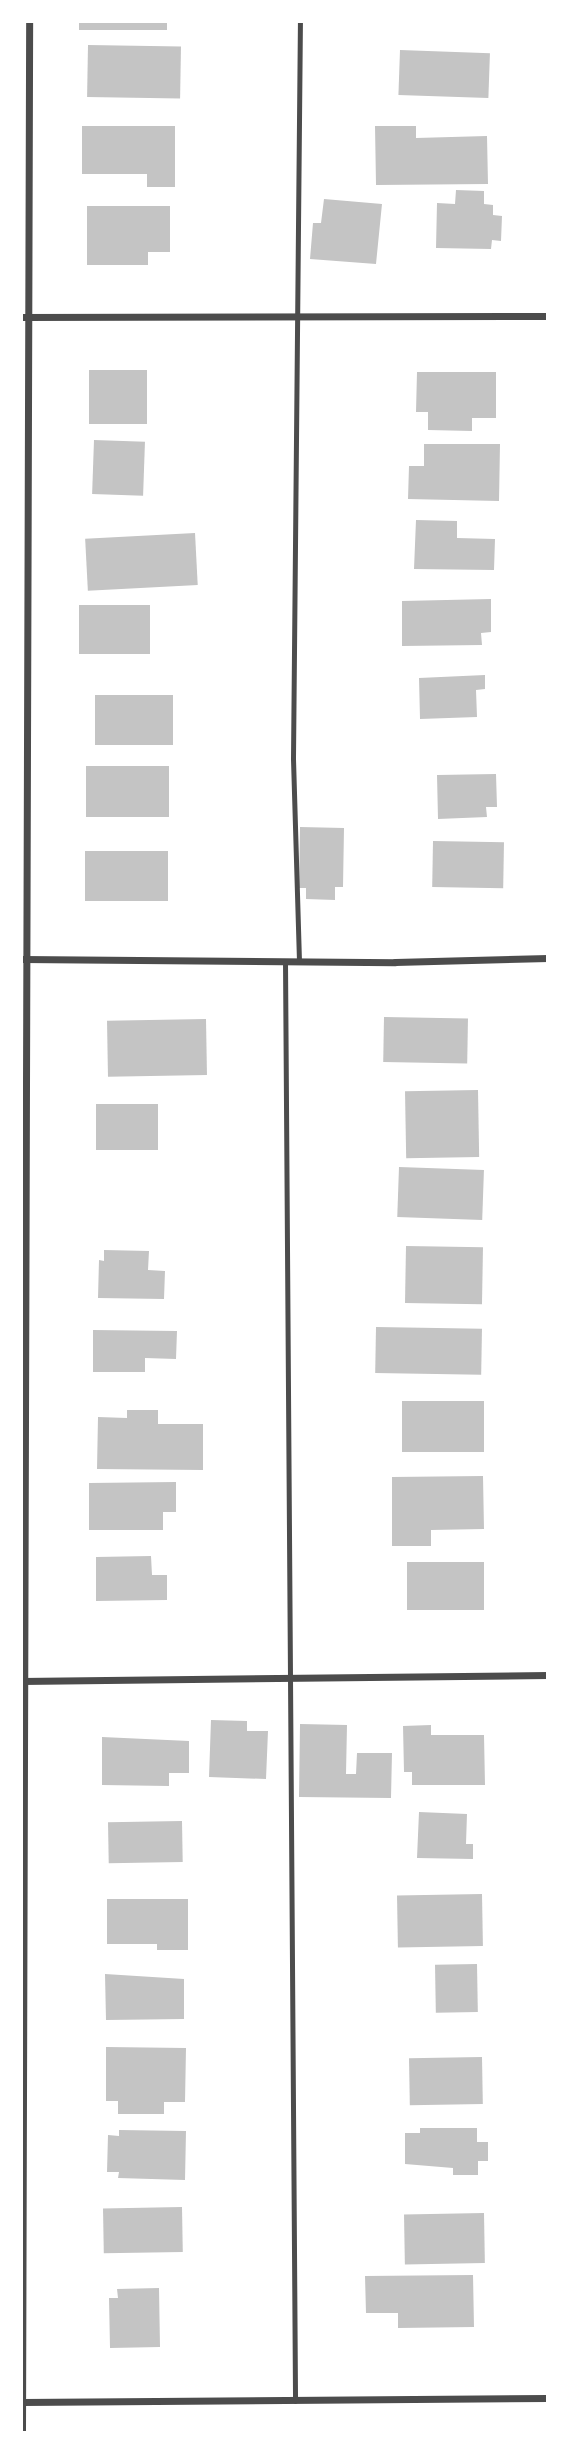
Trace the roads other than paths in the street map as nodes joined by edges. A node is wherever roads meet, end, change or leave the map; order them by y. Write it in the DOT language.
graph roads {
  1 [pos="29,21"];
  2 [pos="300,21"];
  3 [pos="300,314"];
  4 [pos="548,316"];
  5 [pos="24,317"];
  6 [pos="548,958"];
  7 [pos="23,959"];
  8 [pos="285,961"];
  9 [pos="299,961"];
  10 [pos="548,1675"];
  11 [pos="289,1678"];
  12 [pos="21,1681"];
  13 [pos="548,2398"];
  14 [pos="295,2401"];
  15 [pos="22,2402"];
  16 [pos="22,2433"];
  1 -- 5 [label="street"];
  2 -- 3 [label="lane"];
  3 -- 4 [label="street"];
  3 -- 5 [label="street"];
  3 -- 9 [label="lane"];
  5 -- 7 [label="street"];
  6 -- 9 [label="street"];
  7 -- 8 [label="street"];
  7 -- 12 [label="street"];
  8 -- 9 [label="street"];
  8 -- 11 [label="lane"];
  10 -- 11 [label="street"];
  11 -- 12 [label="street"];
  11 -- 14 [label="lane"];
  12 -- 15 [label="street"];
  13 -- 14 [label="street"];
  14 -- 15 [label="street"];
  15 -- 16 [label="street"];
}
